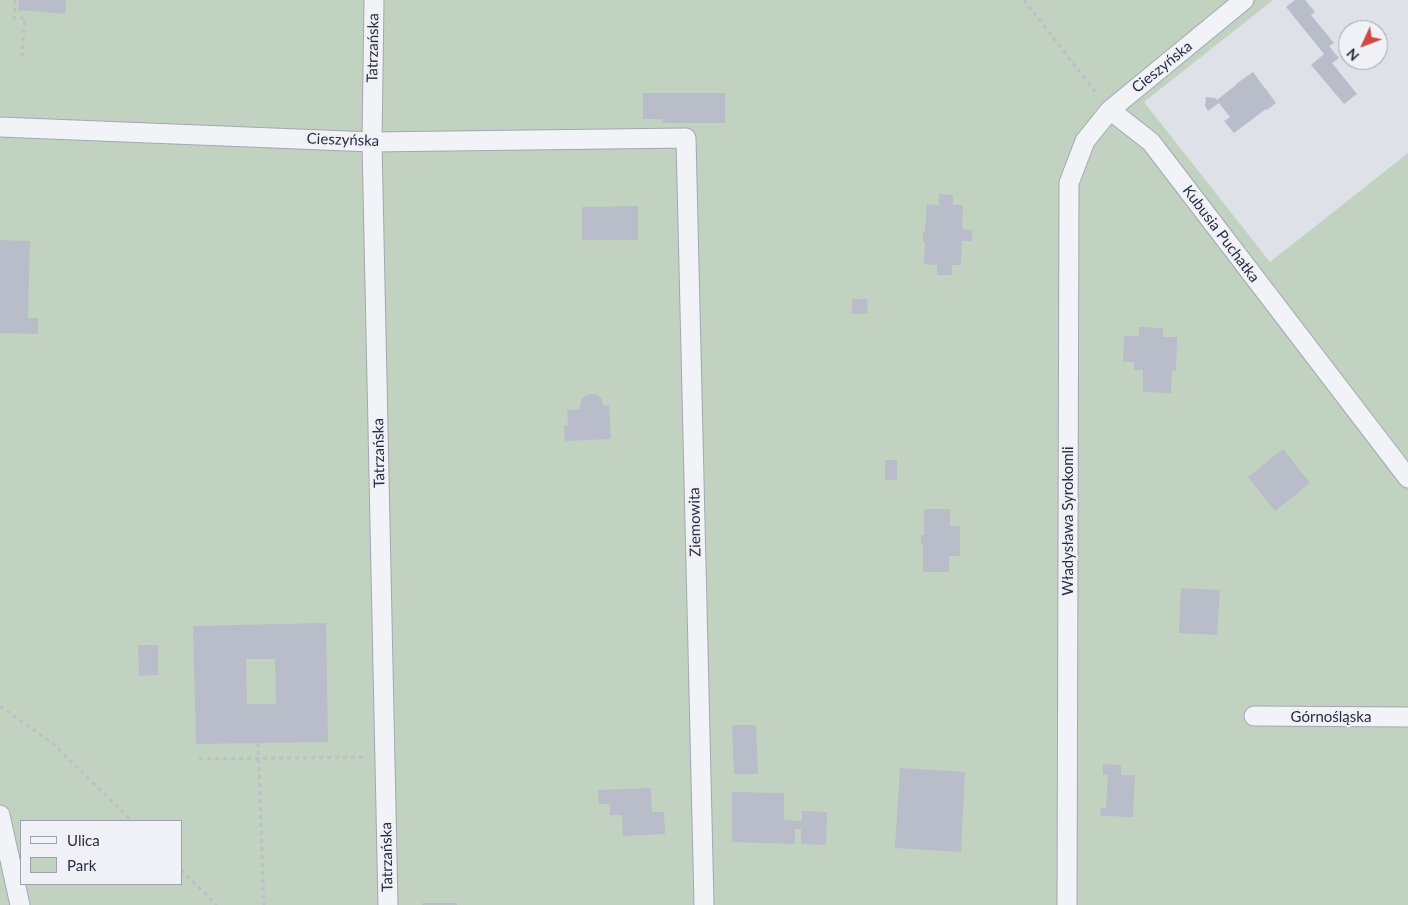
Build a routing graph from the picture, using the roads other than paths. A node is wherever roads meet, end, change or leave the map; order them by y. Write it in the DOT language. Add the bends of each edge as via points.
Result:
graph roads {
  1 [pos="374,0"];
  2 [pos="1244,0"];
  3 [pos="1110,110"];
  4 [pos="0,127"];
  5 [pos="686,138"];
  6 [pos="1085,141"];
  7 [pos="372,142"];
  8 [pos="1408,478"];
  9 [pos="1254,716"];
  10 [pos="1408,717"];
  11 [pos="0,816"];
  12 [pos="20,905"];
  13 [pos="388,905"];
  14 [pos="704,905"];
  15 [pos="1066,905"];
  1 -- 7 [label="street, Tatrzańska"];
  2 -- 3 [label="street, Cieszyńska"];
  3 -- 6 [label="street, Cieszyńska"];
  3 -- 8 [label="street, Kubusia Puchatka" via="1151,142"];
  4 -- 7 [label="street, Cieszyńska"];
  5 -- 7 [label="street, Cieszyńska"];
  5 -- 14 [label="street, Ziemowita"];
  6 -- 15 [label="street, Władysława Syrokomli" via="1069,183"];
  7 -- 13 [label="street, Tatrzańska"];
  9 -- 10 [label="street, Górnośląska"];
  11 -- 12 [label="street"];
}
